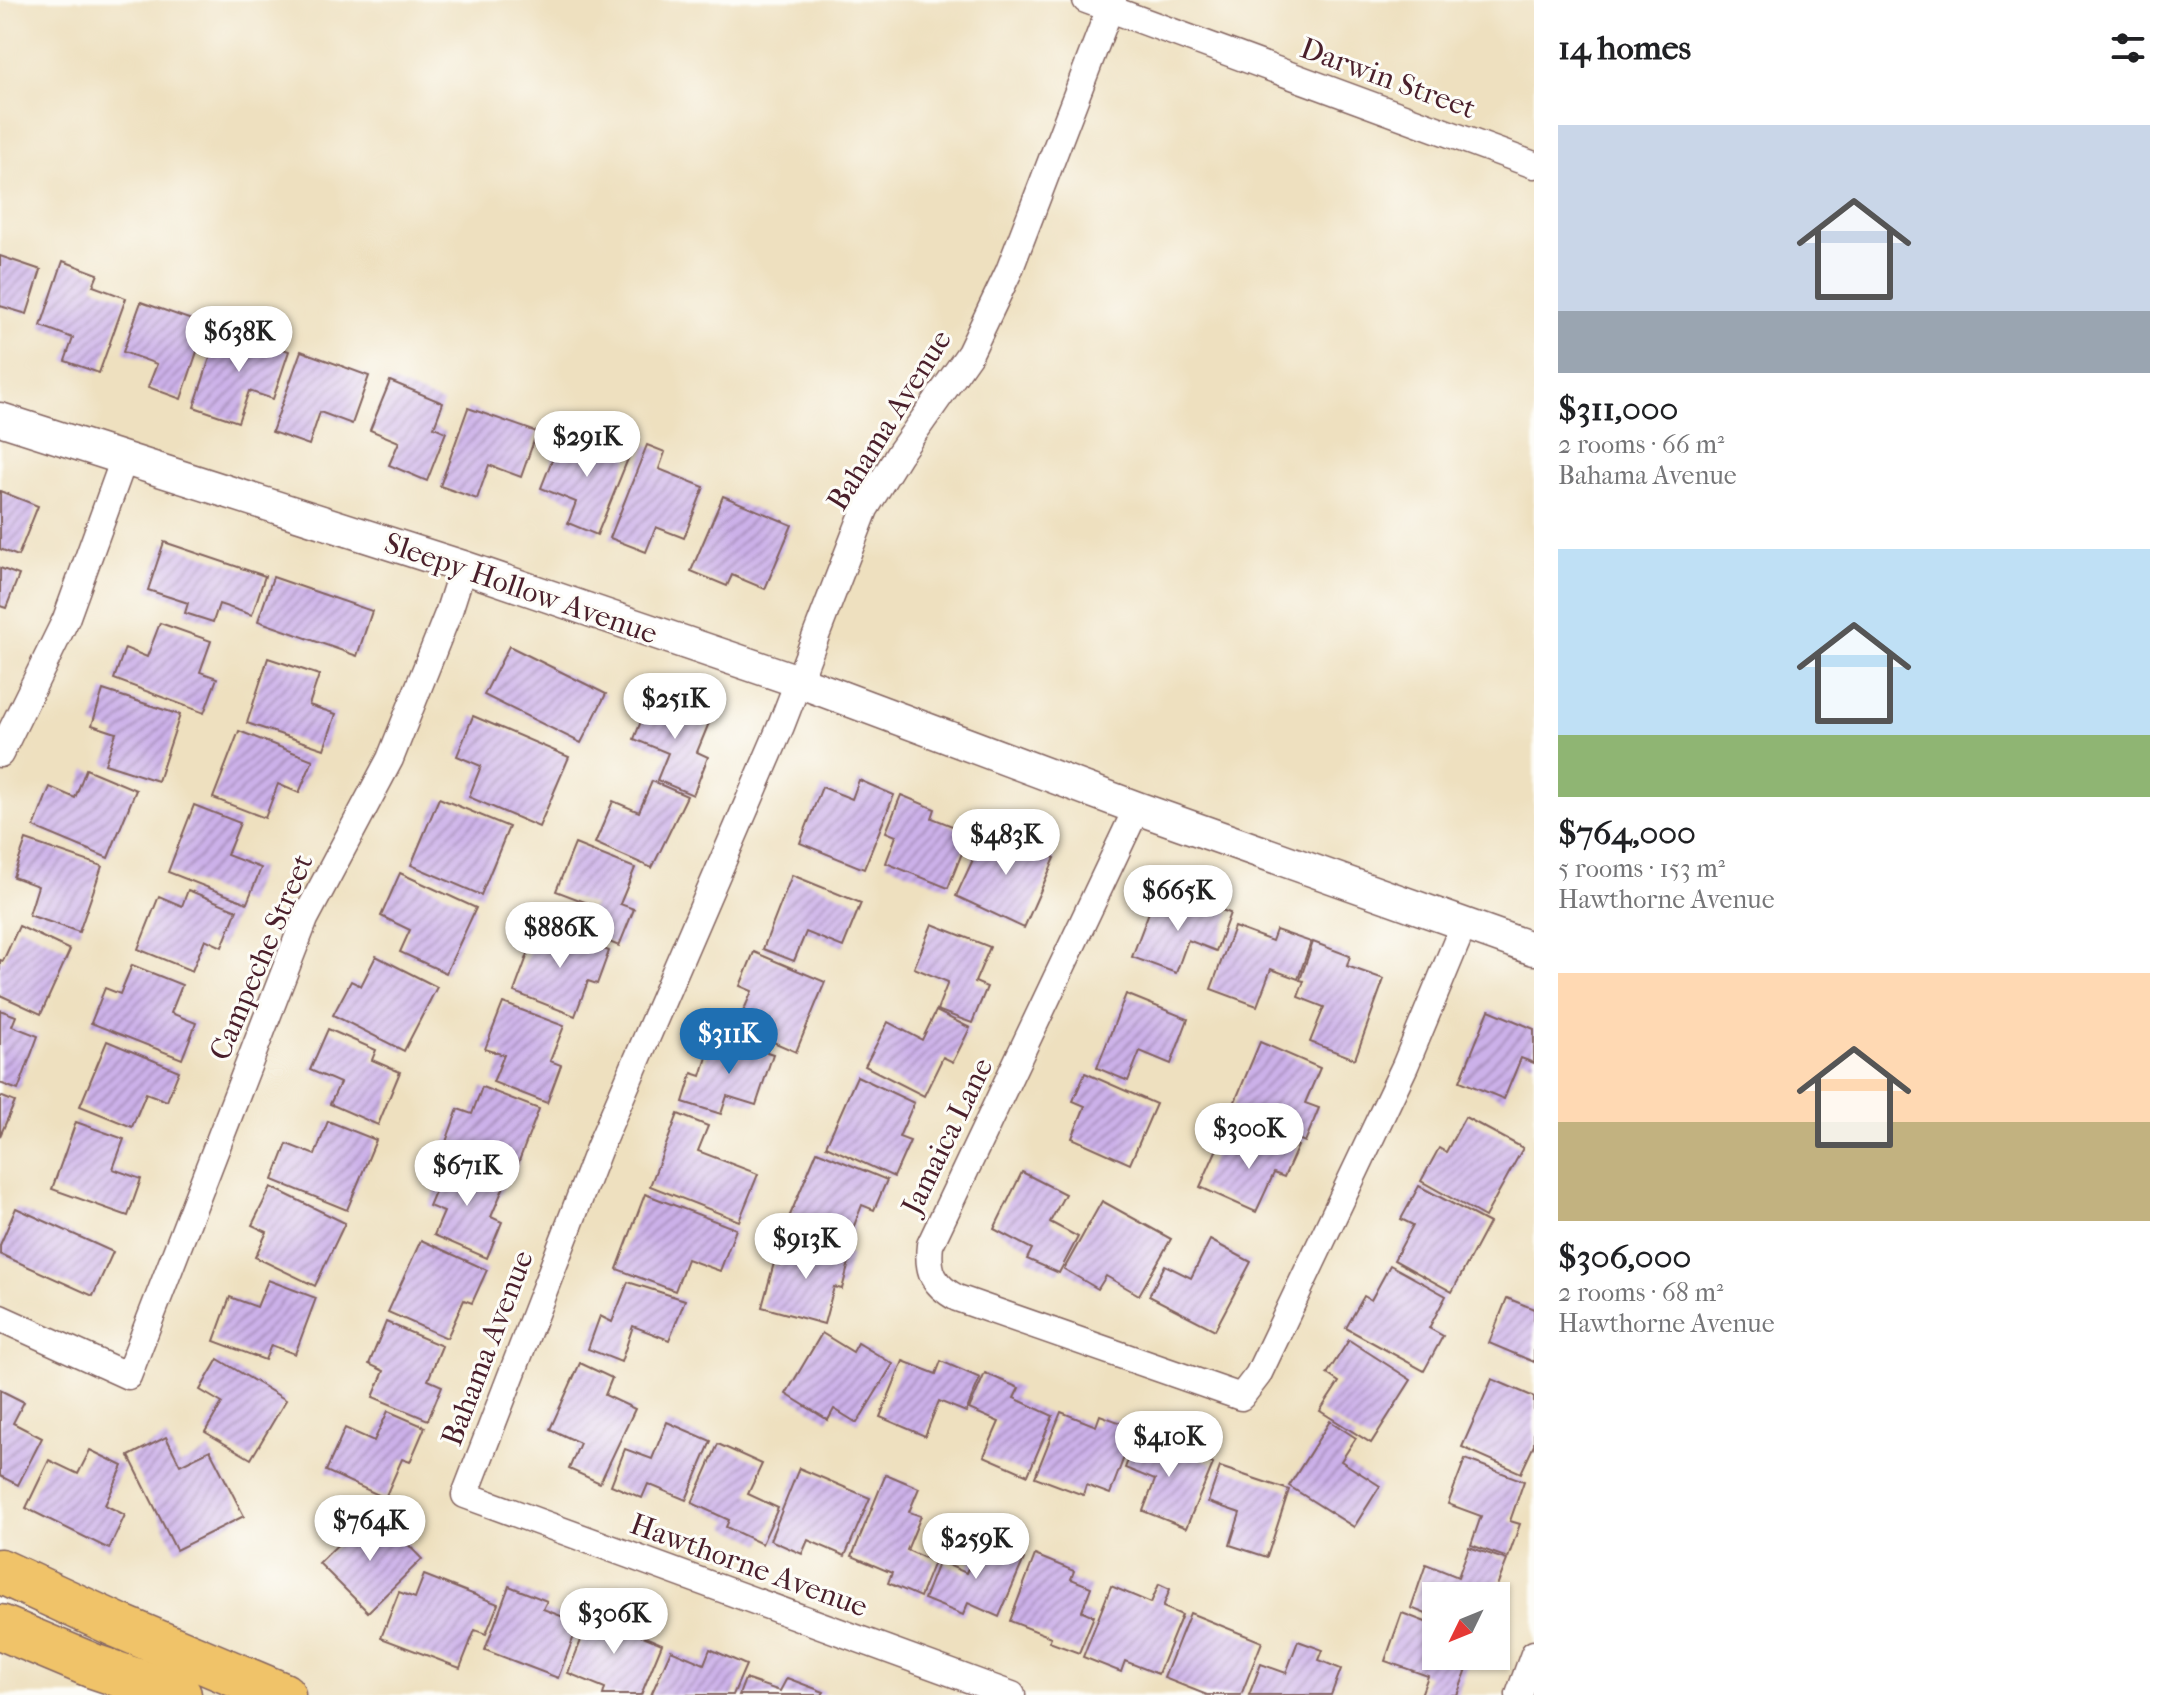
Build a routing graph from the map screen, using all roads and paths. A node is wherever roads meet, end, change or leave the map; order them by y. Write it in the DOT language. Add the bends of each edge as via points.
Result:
graph roads {
  1 [pos="1103,3"];
  2 [pos="1534,165"];
  3 [pos="0,419"];
  4 [pos="124,459"];
  5 [pos="463,567"];
  6 [pos="798,681"];
  7 [pos="0,754"];
  8 [pos="1137,808"];
  9 [pos="1464,924"];
  10 [pos="1534,949"];
  11 [pos="0,1318"];
  12 [pos="465,1495"];
  13 [pos="0,1571"];
  14 [pos="0,1627"];
  15 [pos="1534,1654"];
  16 [pos="179,1695"];
  17 [pos="283,1695"];
  18 [pos="1012,1695"];
  19 [pos="1519,1695"];
  1 -- 2 [label="street, Darwin Street"];
  1 -- 6 [label="street, Bahama Avenue" via="1009,271 970,353 865,509"];
  3 -- 4 [label="street, Sleepy Hollow Avenue"];
  4 -- 5 [label="street, Sleepy Hollow Avenue"];
  4 -- 7 [label="street" via="66,619"];
  5 -- 6 [label="street, Sleepy Hollow Avenue"];
  5 -- 11 [label="street, Campeche Street" via="390,759 305,919 128,1376"];
  6 -- 8 [label="street, Sleepy Hollow Avenue"];
  6 -- 12 [label="street, Bahama Avenue" via="599,1148"];
  8 -- 9 [label="street, Sleepy Hollow Avenue"];
  8 -- 9 [label="street, Jamaica Lane" via="930,1245 931,1277 957,1298 1241,1397 1258,1375 1405,1066"];
  9 -- 10 [label="street, Sleepy Hollow Avenue"];
  12 -- 18 [label="street, Hawthorne Avenue"];
  13 -- 17 [label="highway"];
  14 -- 16 [label="highway"];
  15 -- 19 [label="street"];
}
